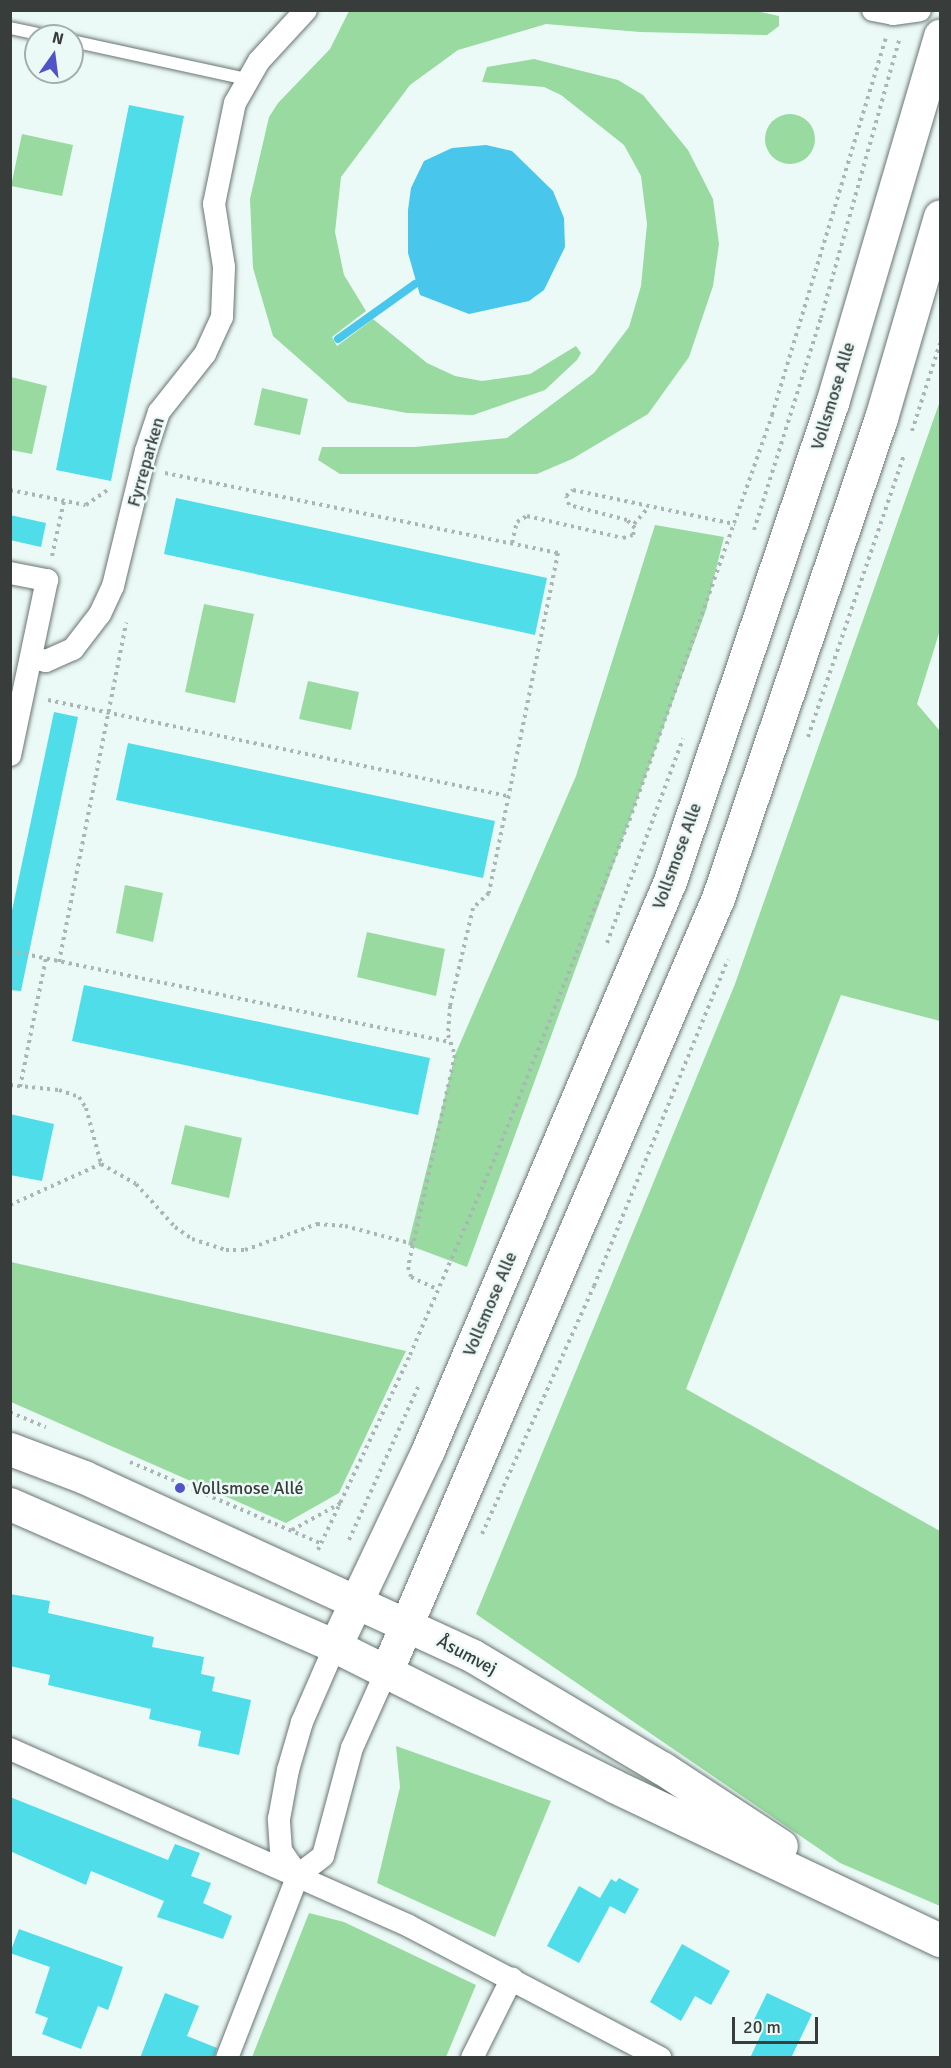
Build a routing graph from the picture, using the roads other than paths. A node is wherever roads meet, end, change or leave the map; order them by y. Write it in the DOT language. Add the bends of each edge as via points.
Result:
graph roads {
  1 [pos="306,10"];
  2 [pos="940,36"];
  3 [pos="84,44"];
  4 [pos="246,79"];
  5 [pos="940,216"];
  6 [pos="10,573"];
  7 [pos="31,658"];
  8 [pos="10,755"];
  9 [pos="10,1449"];
  10 [pos="10,1504"];
  11 [pos="356,1602"];
  12 [pos="406,1624"];
  13 [pos="335,1646"];
  14 [pos="386,1672"];
  15 [pos="10,1749"];
  16 [pos="298,1875"];
  17 [pos="894,1918"];
  18 [pos="940,1940"];
  19 [pos="512,1978"];
  20 [pos="227,2058"];
  21 [pos="472,2058"];
  22 [pos="660,2058"];
  1 -- 4 [label="street, Fyrreparken"];
  2 -- 11 [label="street, Vollsmose Alle" via="832,403 670,880 428,1450"];
  3 -- 4 [label="lane"];
  4 -- 7 [label="street, Fyrreparken" via="235,103 215,186 215,223 224,267 222,317 205,354 159,412 113,586 100,614 73,649 46,661"];
  5 -- 12 [label="street" via="881,418 718,898"];
  6 -- 7 [label="street" via="47,580"];
  7 -- 8 [label="street"];
  9 -- 11 [label="street, Åsumvej" via="84,1477"];
  10 -- 13 [label="street, Åsumvej"];
  11 -- 12 [label="street, Åsumvej"];
  11 -- 13 [label="street, Vollsmose Alle"];
  12 -- 14 [label="street"];
  12 -- 17 [label="street, Åsumvej" via="473,1656 638,1754"];
  13 -- 14 [label="street, Åsumvej"];
  13 -- 16 [label="street" via="302,1722 279,1819 281,1851"];
  14 -- 16 [label="street" via="352,1748 322,1856"];
  14 -- 17 [label="street, Åsumvej"];
  15 -- 16 [label="street"];
  16 -- 19 [label="street"];
  16 -- 20 [label="street"];
  17 -- 18 [label="street, Åsumvej"];
  19 -- 21 [label="street"];
  19 -- 22 [label="street"];
}
